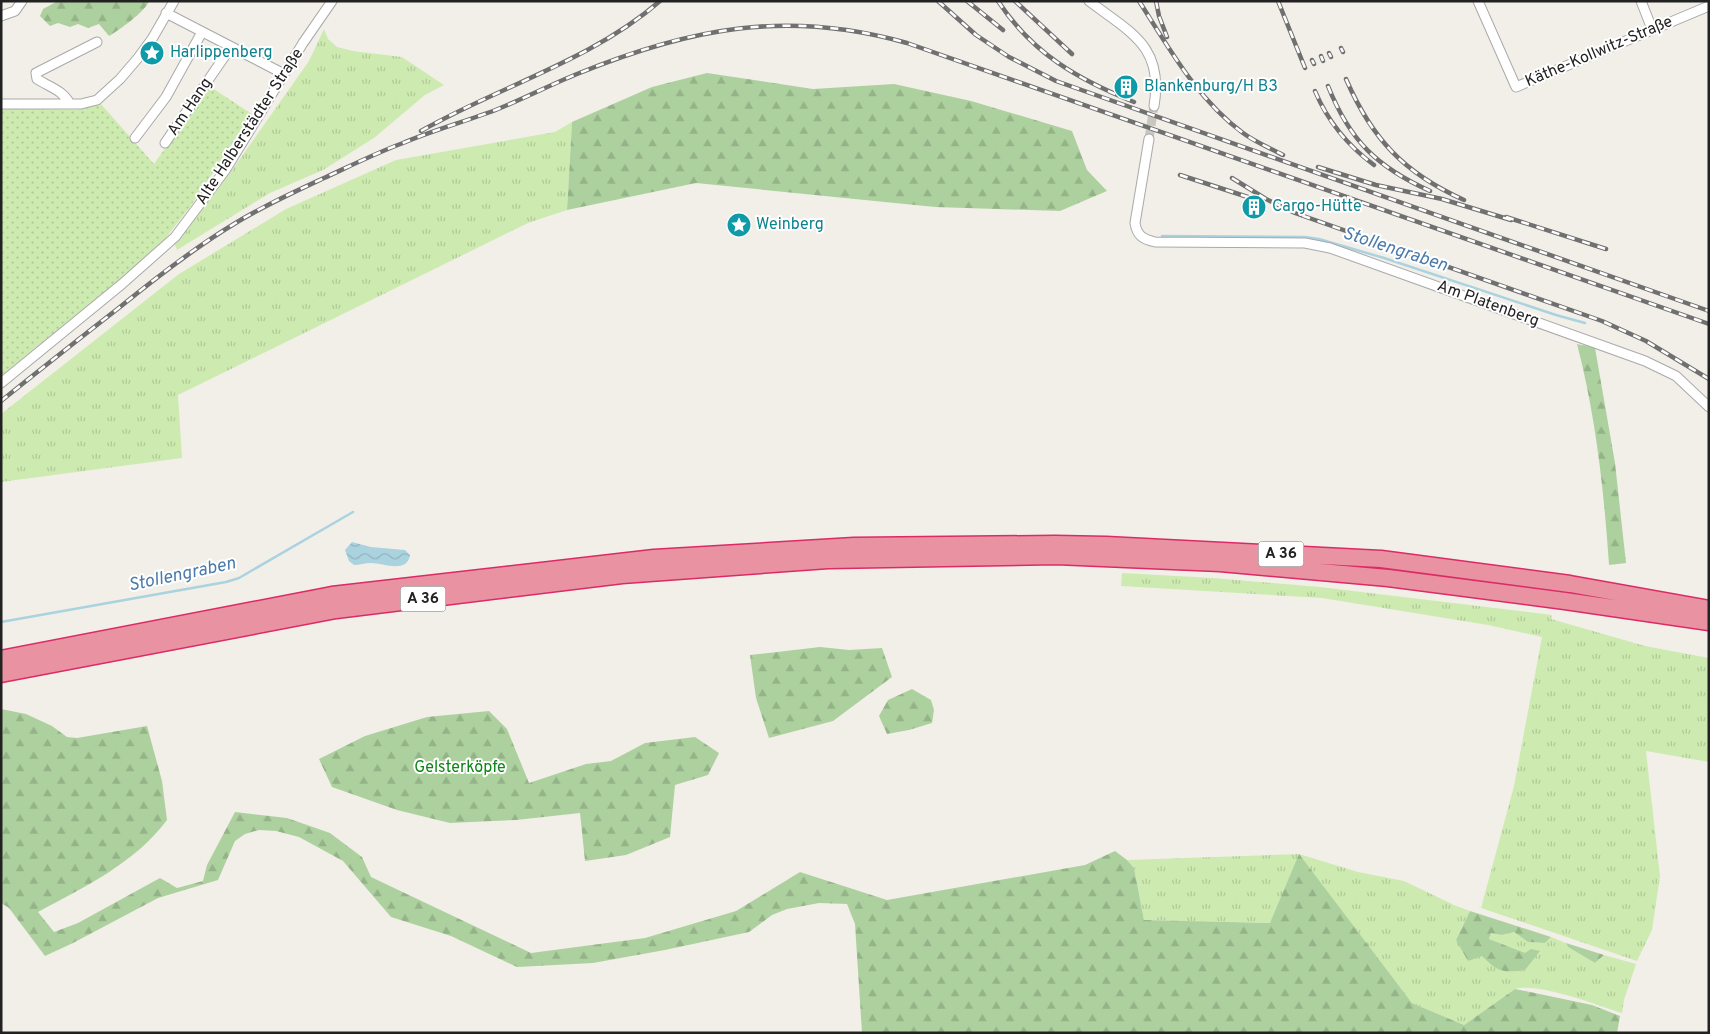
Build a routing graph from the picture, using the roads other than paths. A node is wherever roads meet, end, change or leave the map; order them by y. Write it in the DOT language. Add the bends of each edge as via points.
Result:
graph roads {
  1 [pos="22,1"];
  2 [pos="174,1"];
  3 [pos="332,1"];
  4 [pos="1089,1"];
  5 [pos="1478,1"];
  6 [pos="1641,1"];
  7 [pos="1709,6"];
  8 [pos="166,13"];
  9 [pos="1,16"];
  10 [pos="1652,29"];
  11 [pos="202,32"];
  12 [pos="97,42"];
  13 [pos="231,47"];
  14 [pos="284,74"];
  15 [pos="1,104"];
  16 [pos="70,104"];
  17 [pos="1154,106"];
  18 [pos="135,138"];
  19 [pos="1149,139"];
  20 [pos="165,143"];
  21 [pos="1,383"];
  22 [pos="1709,407"];
  23 [pos="1709,609"];
  24 [pos="1709,622"];
  25 [pos="1,659"];
  26 [pos="1,674"];
  1 -- 9 [label="street" via="15,11"];
  2 -- 8 [label="street"];
  3 -- 14 [label="street, Alte Halberstädter Straße"];
  4 -- 17 [label="street" via="1147,49 1156,75"];
  5 -- 10 [label="street, Käthe-Kollwitz-Straße" via="1516,87"];
  6 -- 10 [label="street"];
  7 -- 10 [label="street, Käthe-Kollwitz-Straße"];
  8 -- 11 [label="street"];
  8 -- 16 [label="street" via="152,39 120,79 97,100"];
  11 -- 13 [label="street"];
  11 -- 18 [label="street, Am Hang" via="166,97"];
  12 -- 16 [label="street" via="36,73 37,79 64,96"];
  13 -- 14 [label="street"];
  13 -- 20 [label="street, Am Hang"];
  14 -- 21 [label="street, Alte Halberstädter Straße" via="226,169 175,237"];
  15 -- 16 [label="street"];
  19 -- 22 [label="street, Am Platenberg" via="1136,211 1136,230 1140,237 1155,242 1304,243 1330,248 1645,360 1676,376"];
  23 -- 25 [label="highway, A 36" via="1570,584 1380,560 1098,545 854,546 654,558 332,595"];
  24 -- 26 [label="highway, A 36" via="1388,578 1220,563 1056,556 828,560 622,575 336,610"];
}
